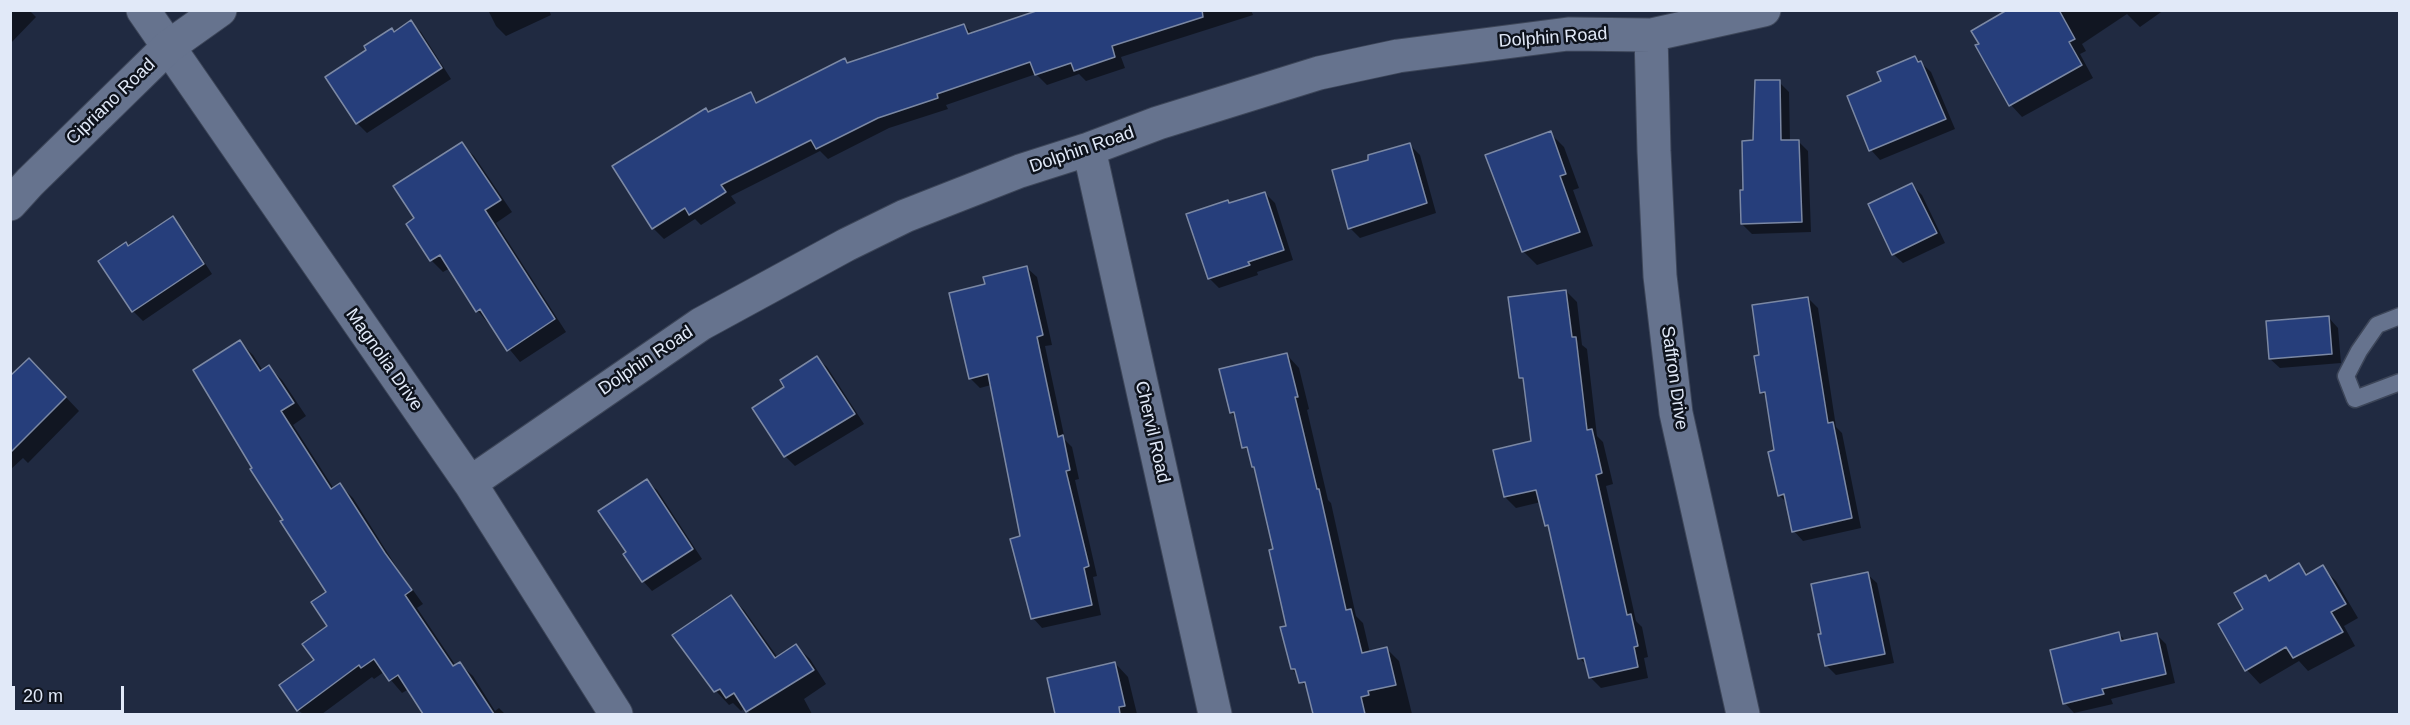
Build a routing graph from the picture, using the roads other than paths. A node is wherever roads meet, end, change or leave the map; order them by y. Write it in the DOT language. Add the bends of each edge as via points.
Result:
graph roads {
  1 [pos="143,10"];
  2 [pos="220,10"];
  3 [pos="1764,10"];
  4 [pos="1651,35"];
  5 [pos="168,47"];
  6 [pos="1089,149"];
  7 [pos="10,204"];
  8 [pos="2400,316"];
  9 [pos="2400,382"];
  10 [pos="470,483"];
  11 [pos="616,714"];
  12 [pos="1215,714"];
  13 [pos="1743,714"];
  1 -- 5 [label="street, Magnolia Drive"];
  2 -- 5 [label="street, Cipriano Road"];
  3 -- 4 [label="street, Dolphin Road"];
  4 -- 6 [label="street, Dolphin Road" via="1568,34 1398,56 1319,73 1158,123"];
  4 -- 13 [label="street, Saffron Drive" via="1660,276 1676,413"];
  5 -- 7 [label="street, Cipriano Road"];
  5 -- 10 [label="street, Magnolia Drive"];
  6 -- 10 [label="street, Dolphin Road" via="954,196 846,244 701,324"];
  6 -- 12 [label="street, Chervil Road"];
  8 -- 9 [label="lane" via="2377,325 2346,376 2355,399"];
  10 -- 11 [label="street, Magnolia Drive"];
}
